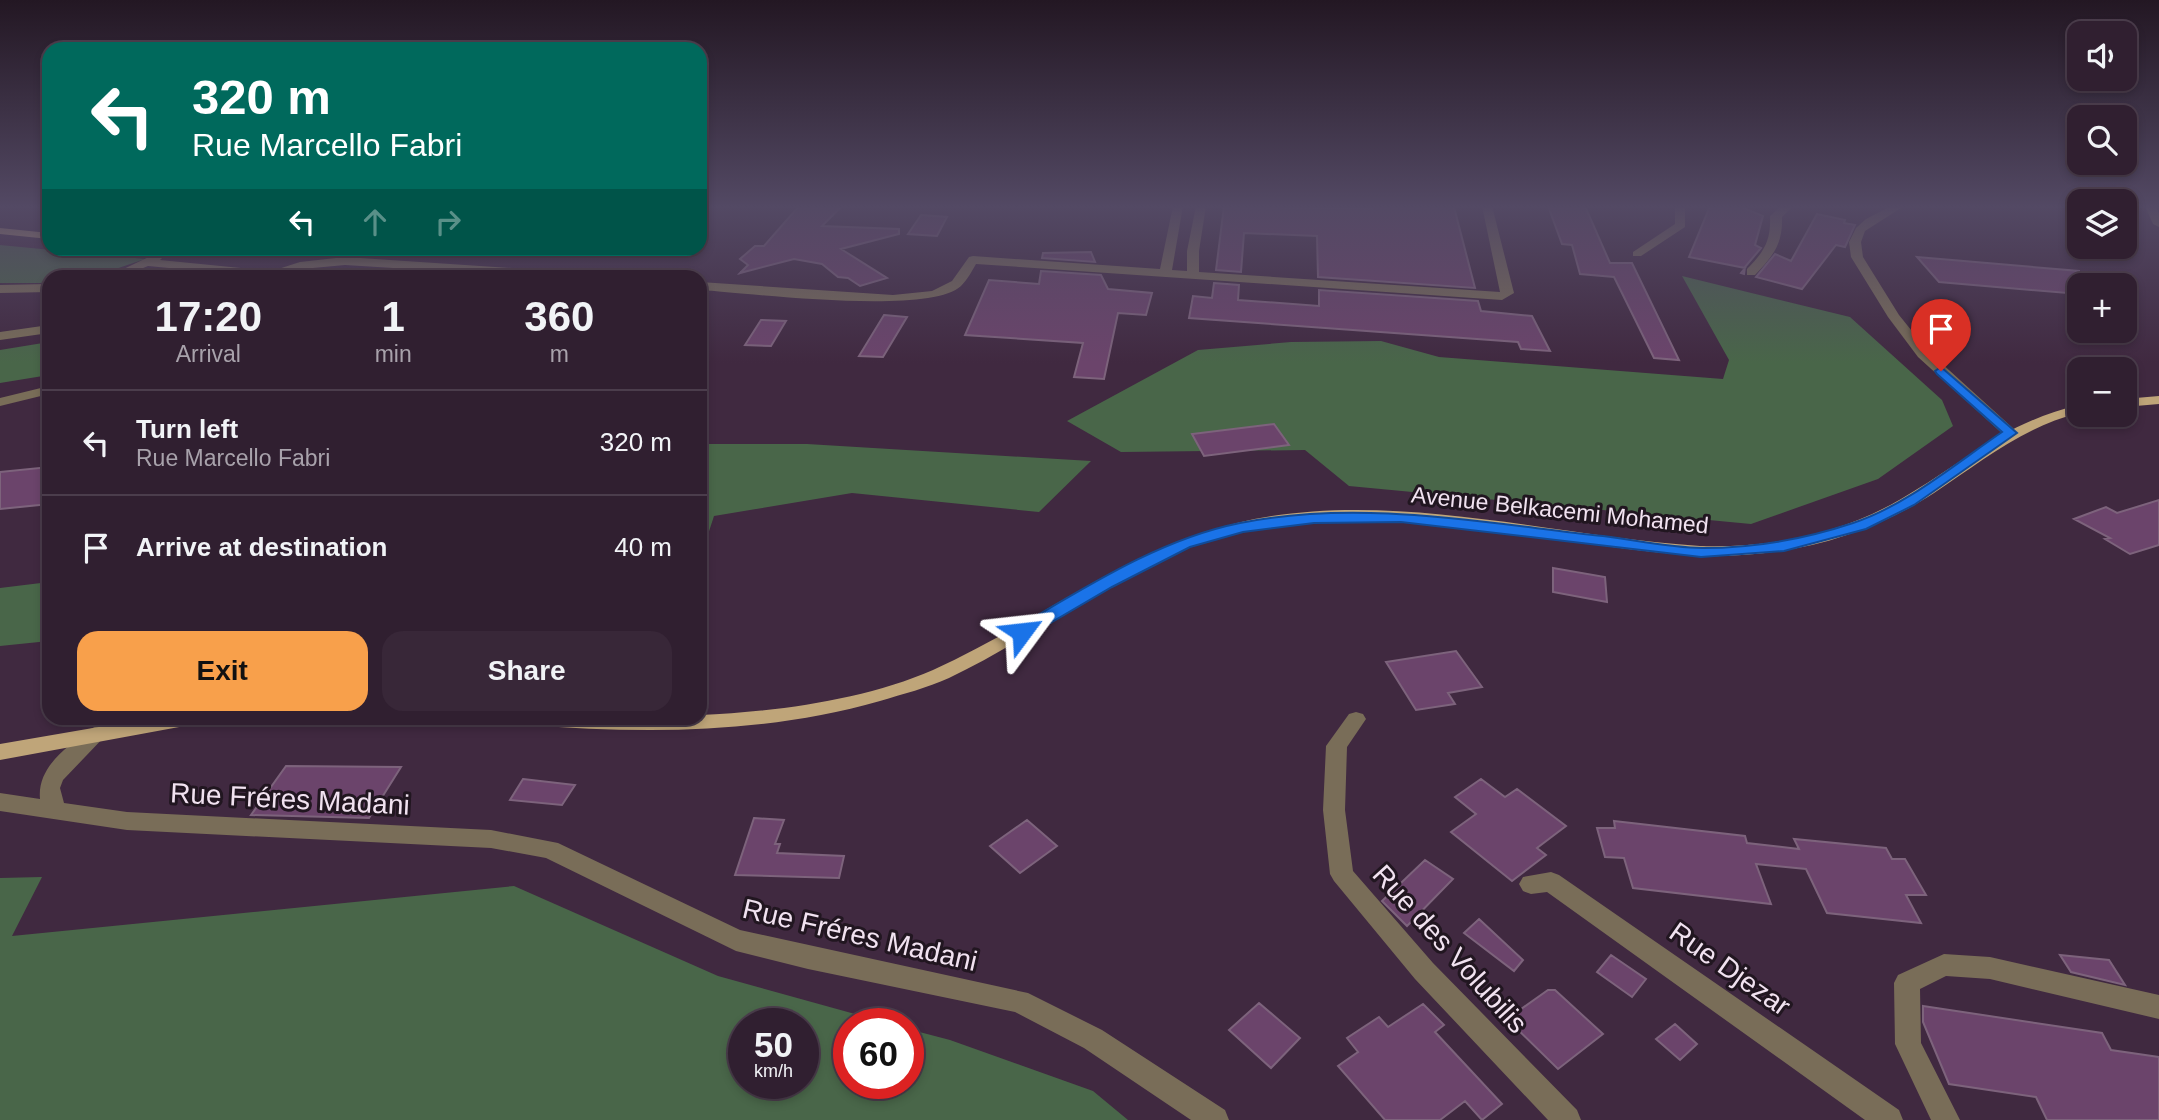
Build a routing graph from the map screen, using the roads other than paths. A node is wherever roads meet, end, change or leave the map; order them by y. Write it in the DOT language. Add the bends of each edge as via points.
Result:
graph roads {
  1 [pos="154,258"];
  2 [pos="1168,258"];
  3 [pos="1193,258"];
  4 [pos="1500,258"];
  5 [pos="1763,258"];
  6 [pos="1858,258"];
  7 [pos="147,262"];
  8 [pos="128,270"];
  9 [pos="218,270"];
  10 [pos="289,270"];
  11 [pos="480,270"];
  12 [pos="1751,272"];
  13 [pos="1165,273"];
  14 [pos="1193,275"];
  15 [pos="707,286"];
  16 [pos="42,288"];
  17 [pos="0,289"];
  18 [pos="42,330"];
  19 [pos="0,336"];
  20 [pos="42,392"];
  21 [pos="2159,401"];
  22 [pos="0,402"];
  23 [pos="2137,402"];
  24 [pos="2067,411"];
  25 [pos="2010,433"];
  26 [pos="1356,719"];
  27 [pos="707,722"];
  28 [pos="149,725"];
  29 [pos="97,734"];
  30 [pos="0,752"];
  31 [pos="0,802"];
  32 [pos="57,810"];
  33 [pos="1531,884"];
  34 [pos="2159,1007"];
  35 [pos="1215,1120"];
  36 [pos="1567,1120"];
  37 [pos="1888,1120"];
  38 [pos="1945,1120"];
  1 -- 7 [label="street"];
  2 -- 13 [label="street"];
  3 -- 14 [label="street"];
  4 -- 14 [label="street" via="1508,293 1502,296"];
  5 -- 12 [label="street"];
  6 -- 25 [label="street" via="1923,354"];
  7 -- 8 [label="street"];
  7 -- 9 [label="street"];
  10 -- 11 [label="street" via="345,261"];
  13 -- 14 [label="street"];
  13 -- 15 [label="street" via="973,260 956,284 935,294 893,299"];
  16 -- 17 [label="street"];
  18 -- 19 [label="street"];
  20 -- 22 [label="street"];
  21 -- 23 [label="main road"];
  24 -- 25 [label="main road, Avenue Belkacemi Mohamed"];
  25 -- 27 [label="main road, Avenue Belkacemi Mohamed" via="1909,502 1860,526 1784,546 1701,553 1401,518 1314,518 1241,527 1185,544 942,674 857,702"];
  26 -- 36 [label="street, Rue des Volubilis" via="1337,746 1334,810 1342,874 1424,971"];
  28 -- 29 [label="main road"];
  29 -- 30 [label="main road"];
  29 -- 32 [label="street" via="66,761 50,783 48,794"];
  31 -- 32 [label="street, Rue Fréres Madani"];
  32 -- 35 [label="street, Rue Fréres Madani" via="127,821 491,839 551,850 736,940 1020,1002 1093,1039"];
  33 -- 37 [label="street, Rue Djezar" via="1551,882"];
  34 -- 38 [label="street" via="1990,968 1944,965 1907,983 1909,1044"];
}
